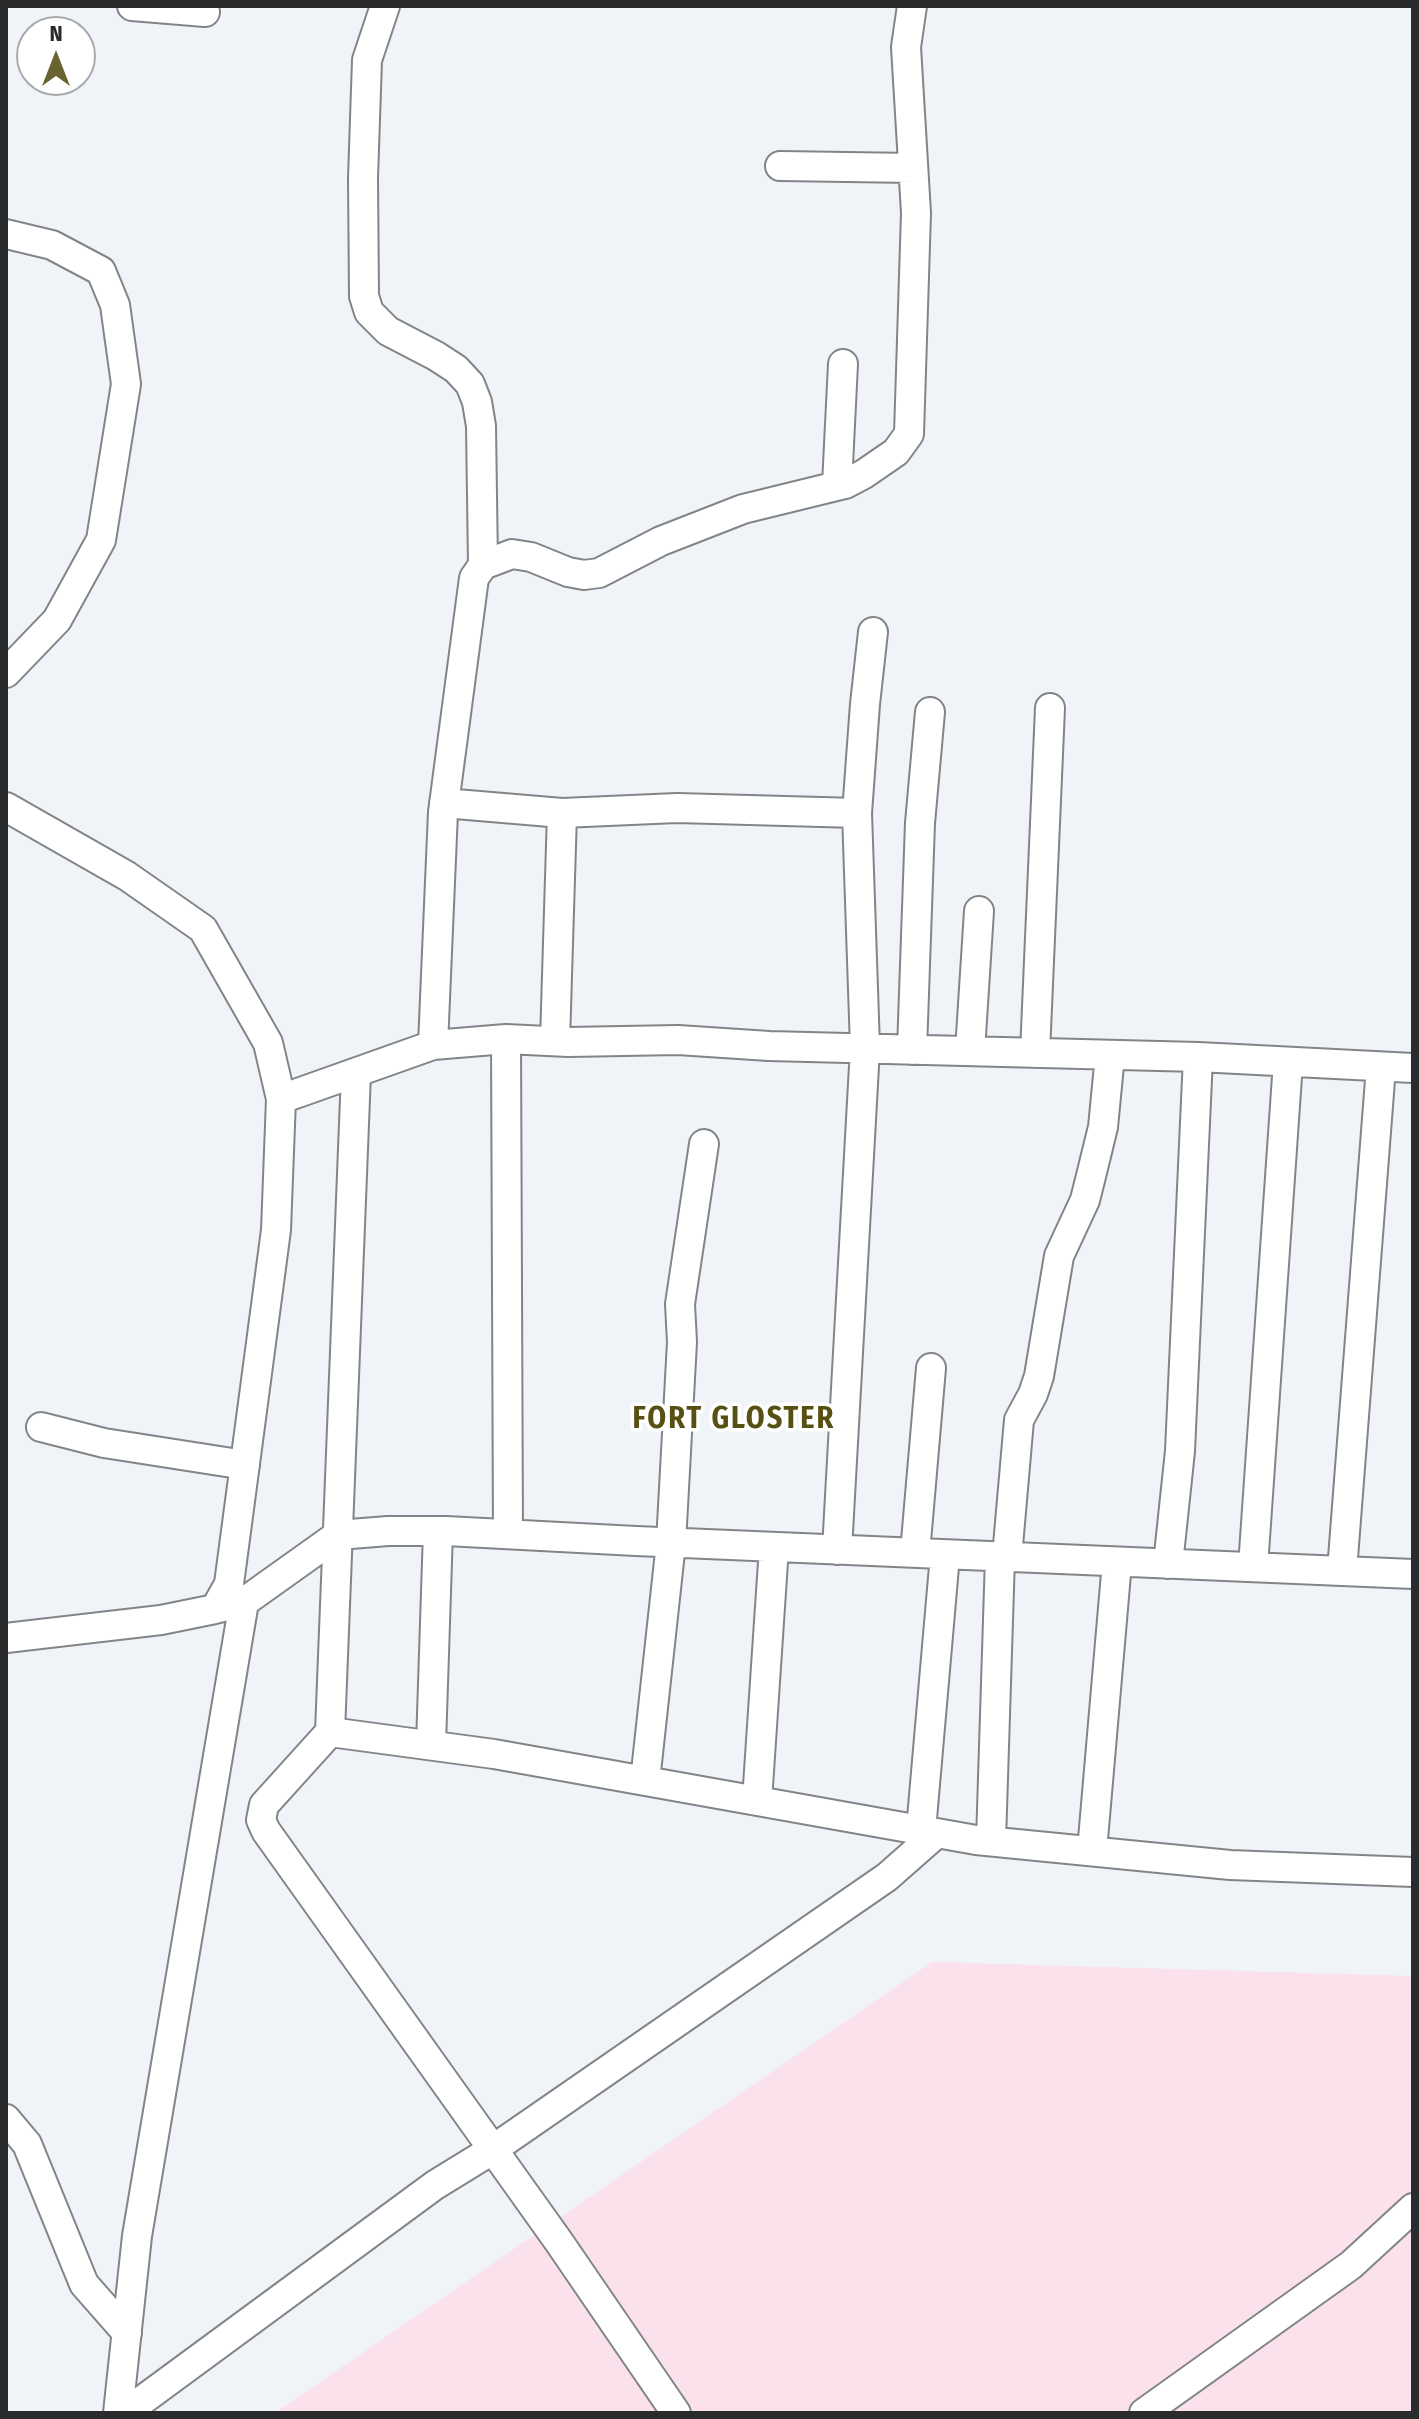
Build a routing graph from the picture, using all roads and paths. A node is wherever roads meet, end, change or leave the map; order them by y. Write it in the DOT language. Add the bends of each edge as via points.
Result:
graph roads {
  1 [pos="132,6"];
  2 [pos="385,6"];
  3 [pos="912,6"];
  4 [pos="205,12"];
  5 [pos="780,166"];
  6 [pos="913,168"];
  7 [pos="6,234"];
  8 [pos="843,364"];
  9 [pos="837,485"];
  10 [pos="483,565"];
  11 [pos="873,632"];
  12 [pos="7,672"];
  13 [pos="1050,708"];
  14 [pos="930,712"];
  15 [pos="444,803"];
  16 [pos="6,807"];
  17 [pos="562,813"];
  18 [pos="857,813"];
  19 [pos="979,911"];
  20 [pos="506,1039"];
  21 [pos="555,1041"];
  22 [pos="433,1045"];
  23 [pos="865,1048"];
  24 [pos="912,1050"];
  25 [pos="970,1051"];
  26 [pos="1035,1053"];
  27 [pos="1110,1055"];
  28 [pos="1198,1057"];
  29 [pos="1288,1062"];
  30 [pos="1381,1067"];
  31 [pos="1413,1068"];
  32 [pos="356,1073"];
  33 [pos="281,1099"];
  34 [pos="704,1144"];
  35 [pos="931,1368"];
  36 [pos="41,1427"];
  37 [pos="245,1465"];
  38 [pos="438,1531"];
  39 [pos="508,1534"];
  40 [pos="338,1535"];
  41 [pos="671,1543"];
  42 [pos="774,1547"];
  43 [pos="837,1550"];
  44 [pos="915,1553"];
  45 [pos="945,1555"];
  46 [pos="1004,1557"];
  47 [pos="1117,1562"];
  48 [pos="1168,1564"];
  49 [pos="1253,1567"];
  50 [pos="1342,1571"];
  51 [pos="1413,1574"];
  52 [pos="244,1602"];
  53 [pos="215,1609"];
  54 [pos="6,1638"];
  55 [pos="330,1732"];
  56 [pos="431,1745"];
  57 [pos="645,1781"];
  58 [pos="757,1801"];
  59 [pos="929,1831"];
  60 [pos="991,1841"];
  61 [pos="1092,1851"];
  62 [pos="1413,1872"];
  63 [pos="6,2119"];
  64 [pos="498,2158"];
  65 [pos="1413,2208"];
  66 [pos="127,2333"];
  67 [pos="118,2413"];
  68 [pos="125,2413"];
  69 [pos="676,2413"];
  70 [pos="1144,2413"];
  1 -- 4 [label="street"];
  2 -- 10 [label="street" via="367,60 364,296 369,312 388,331 436,356 470,384 481,426"];
  3 -- 6 [label="street" via="906,76"];
  5 -- 6 [label="street"];
  6 -- 9 [label="street" via="909,434 896,452"];
  7 -- 12 [label="street" via="52,245 101,271 115,305 126,384 101,540 57,620"];
  8 -- 9 [label="street"];
  9 -- 10 [label="street" via="743,509 661,541 599,573 568,572 512,554"];
  10 -- 15 [label="street" via="474,578"];
  11 -- 18 [label="street"];
  13 -- 26 [label="street"];
  14 -- 24 [label="street" via="920,823"];
  15 -- 17 [label="street"];
  15 -- 22 [label="street"];
  16 -- 33 [label="street" via="127,876 203,929 268,1043"];
  17 -- 18 [label="street" via="677,808"];
  17 -- 21 [label="street"];
  18 -- 23 [label="street"];
  19 -- 25 [label="street"];
  20 -- 21 [label="street"];
  20 -- 22 [label="street"];
  20 -- 39 [label="street"];
  21 -- 23 [label="street"];
  22 -- 32 [label="street"];
  23 -- 24 [label="street"];
  23 -- 43 [label="street"];
  24 -- 25 [label="street"];
  25 -- 26 [label="street"];
  26 -- 27 [label="street"];
  27 -- 28 [label="street"];
  27 -- 46 [label="street" via="1100,1142 1085,1200 1059,1256 1039,1376 1019,1420"];
  28 -- 29 [label="street"];
  28 -- 48 [label="street" via="1180,1451"];
  29 -- 30 [label="street"];
  29 -- 49 [label="street"];
  30 -- 31 [label="street"];
  30 -- 50 [label="street"];
  32 -- 33 [label="street"];
  32 -- 40 [label="street"];
  33 -- 37 [label="street" via="276,1230"];
  34 -- 41 [label="street" via="680,1304"];
  35 -- 44 [label="street"];
  36 -- 37 [label="street" via="104,1443"];
  37 -- 53 [label="street" via="229,1584"];
  38 -- 39 [label="street"];
  38 -- 40 [label="street"];
  38 -- 56 [label="street"];
  39 -- 41 [label="street"];
  40 -- 52 [label="street"];
  40 -- 55 [label="street"];
  41 -- 42 [label="street"];
  41 -- 57 [label="street"];
  42 -- 43 [label="street"];
  42 -- 58 [label="street"];
  43 -- 44 [label="street"];
  44 -- 45 [label="street"];
  45 -- 46 [label="street"];
  45 -- 59 [label="street"];
  46 -- 47 [label="street"];
  46 -- 60 [label="street"];
  47 -- 48 [label="street"];
  47 -- 61 [label="street"];
  48 -- 49 [label="street"];
  49 -- 50 [label="street"];
  50 -- 51 [label="street"];
  52 -- 53 [label="street"];
  52 -- 66 [label="street" via="137,2236"];
  53 -- 54 [label="street"];
  55 -- 56 [label="street"];
  55 -- 64 [label="street" via="264,1805 261,1820"];
  56 -- 57 [label="street"];
  57 -- 58 [label="street"];
  58 -- 59 [label="street"];
  59 -- 60 [label="street"];
  59 -- 64 [label="street" via="887,1877"];
  60 -- 61 [label="street"];
  61 -- 62 [label="street" via="1230,1865"];
  63 -- 66 [label="street" via="27,2144 84,2284"];
  64 -- 68 [label="street" via="435,2185"];
  64 -- 69 [label="street"];
  65 -- 70 [label="street" via="1351,2265"];
  66 -- 67 [label="street"];
}
